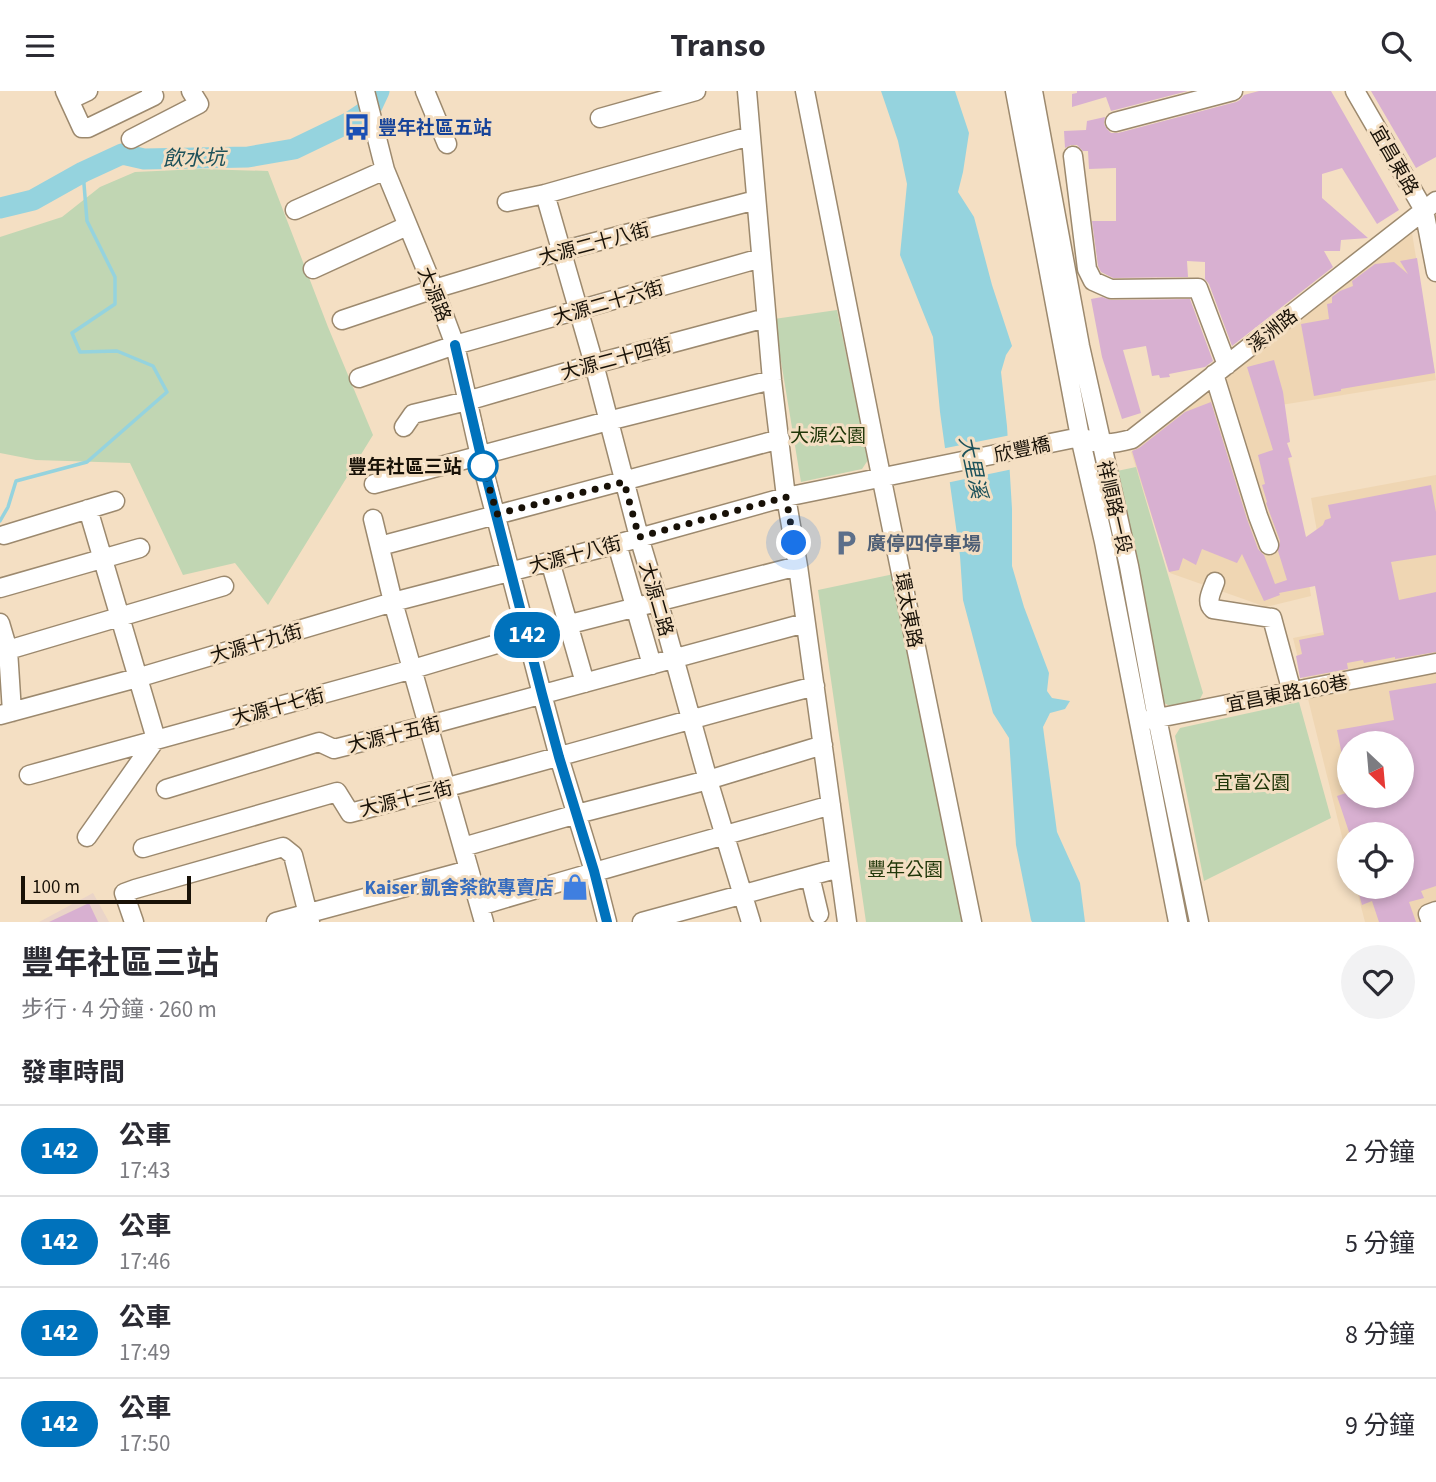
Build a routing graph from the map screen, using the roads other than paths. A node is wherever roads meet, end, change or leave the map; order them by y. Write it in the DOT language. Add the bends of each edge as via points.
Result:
graph roads {
  1 [pos="88,91"];
  2 [pos="151,91"];
  3 [pos="365,91"];
  4 [pos="379,91"];
  5 [pos="425,91"];
  6 [pos="696,91"];
  7 [pos="747,91"];
  8 [pos="805,91"];
  9 [pos="1015,91"];
  10 [pos="1033,91"];
  11 [pos="1233,91"];
  12 [pos="1355,91"];
  13 [pos="67,95"];
  14 [pos="195,97"];
  15 [pos="372,116"];
  16 [pos="600,118"];
  17 [pos="1115,122"];
  18 [pos="750,136"];
  19 [pos="131,139"];
  20 [pos="447,144"];
  21 [pos="1073,156"];
  22 [pos="385,170"];
  23 [pos="545,194"];
  24 [pos="756,200"];
  25 [pos="508,202"];
  26 [pos="1430,206"];
  27 [pos="295,210"];
  28 [pos="407,226"];
  29 [pos="561,251"];
  30 [pos="761,258"];
  31 [pos="313,269"];
  32 [pos="1436,272"];
  33 [pos="434,289"];
  34 [pos="579,311"];
  35 [pos="766,318"];
  36 [pos="342,320"];
  37 [pos="455,345"];
  38 [pos="594,364"];
  39 [pos="1221,370"];
  40 [pos="359,377"];
  41 [pos="772,380"];
  42 [pos="467,401"];
  43 [pos="608,421"];
  44 [pos="404,427"];
  45 [pos="1080,437"];
  46 [pos="780,439"];
  47 [pos="1101,444"];
  48 [pos="481,456"];
  49 [pos="883,478"];
  50 [pos="624,482"];
  51 [pos="373,484"];
  52 [pos="786,497"];
  53 [pos="115,501"];
  54 [pos="88,509"];
  55 [pos="497,514"];
  56 [pos="373,519"];
  57 [pos="4,535"];
  58 [pos="639,537"];
  59 [pos="617,544"];
  60 [pos="1269,545"];
  61 [pos="380,546"];
  62 [pos="140,548"];
  63 [pos="102,559"];
  64 [pos="550,561"];
  65 [pos="798,566"];
  66 [pos="511,571"];
  67 [pos="1215,582"];
  68 [pos="224,586"];
  69 [pos="0,588"];
  70 [pos="659,600"];
  71 [pos="393,602"];
  72 [pos="636,608"];
  73 [pos="119,617"];
  74 [pos="0,623"];
  75 [pos="805,623"];
  76 [pos="568,625"];
  77 [pos="527,635"];
  78 [pos="8,650"];
  79 [pos="674,658"];
  80 [pos="1436,663"];
  81 [pos="652,665"];
  82 [pos="413,669"];
  83 [pos="137,678"];
  84 [pos="585,683"];
  85 [pos="814,686"];
  86 [pos="1292,692"];
  87 [pos="542,694"];
  88 [pos="6,713"];
  89 [pos="691,719"];
  90 [pos="1157,719"];
  91 [pos="1138,722"];
  92 [pos="429,725"];
  93 [pos="156,739"];
  94 [pos="823,745"];
  95 [pos="559,757"];
  96 [pos="29,775"];
  97 [pos="708,780"];
  98 [pos="447,788"];
  99 [pos="166,789"];
  100 [pos="831,805"];
  101 [pos="577,814"];
  102 [pos="725,836"];
  103 [pos="87,837"];
  104 [pos="463,847"];
  105 [pos="143,848"];
  106 [pos="839,868"];
  107 [pos="469,870"];
  108 [pos="594,871"];
  109 [pos="810,876"];
  110 [pos="743,895"];
  111 [pos="1436,911"];
  112 [pos="482,914"];
  113 [pos="819,914"];
  114 [pos="309,918"];
  115 [pos="134,922"];
  116 [pos="276,922"];
  117 [pos="607,922"];
  118 [pos="642,922"];
  119 [pos="751,922"];
  120 [pos="848,922"];
  121 [pos="972,922"];
  122 [pos="1178,922"];
  123 [pos="1199,922"];
  124 [pos="1431,922"];
  1 -- 13 [label="street"];
  2 -- 13 [label="street" via="154,96 88,128 82,128"];
  3 -- 15 [label="street, 大源路"];
  4 -- 15 [label="street"];
  5 -- 20 [label="street"];
  6 -- 16 [label="street"];
  7 -- 18 [label="street"];
  8 -- 49 [label="street, 環太東路"];
  9 -- 45 [label="street, 祥順路一段"];
  10 -- 47 [label="street, 祥順路一段"];
  11 -- 17 [label="street"];
  12 -- 26 [label="street, 宜昌東路"];
  14 -- 19 [label="street"];
  15 -- 22 [label="street, 大源路"];
  18 -- 23 [label="street"];
  18 -- 24 [label="street"];
  21 -- 39 [label="street" via="1087,269 1093,281 1111,289 1198,288"];
  22 -- 27 [label="street"];
  22 -- 28 [label="street, 大源路"];
  23 -- 25 [label="street"];
  23 -- 29 [label="street, 大源二路"];
  24 -- 29 [label="street, 大源二十八街"];
  24 -- 30 [label="street"];
  26 -- 32 [label="street, 宜昌東路"];
  26 -- 39 [label="street, 溪洲路"];
  28 -- 31 [label="street"];
  28 -- 33 [label="street, 大源路"];
  29 -- 33 [label="street, 大源二十八街"];
  29 -- 34 [label="street, 大源二路"];
  30 -- 34 [label="street, 大源二十六街"];
  30 -- 35 [label="street"];
  33 -- 36 [label="street, 大源二十八街"];
  33 -- 37 [label="street, 大源路"];
  34 -- 37 [label="street, 大源二十六街"];
  34 -- 38 [label="street, 大源二路"];
  35 -- 38 [label="street, 大源二十四街"];
  35 -- 41 [label="street"];
  37 -- 40 [label="street, 大源二十六街"];
  37 -- 42 [label="street, 大源路"];
  38 -- 42 [label="street, 大源二十四街"];
  38 -- 43 [label="street, 大源二路"];
  39 -- 47 [label="street, 溪洲路" via="1132,439"];
  39 -- 60 [label="street"];
  41 -- 43 [label="street"];
  41 -- 46 [label="street"];
  42 -- 44 [label="street, 大源二十四街" via="412,414"];
  42 -- 48 [label="street, 大源路"];
  43 -- 48 [label="street"];
  43 -- 50 [label="street, 大源二路"];
  45 -- 47 [label="street"];
  45 -- 49 [label="street, 欣豐橋"];
  45 -- 91 [label="street, 祥順路一段"];
  46 -- 50 [label="street"];
  46 -- 52 [label="street"];
  47 -- 90 [label="street, 祥順路一段"];
  48 -- 51 [label="street"];
  48 -- 55 [label="street, 大源路"];
  49 -- 52 [label="street, 大源十八街"];
  49 -- 121 [label="street, 環太東路"];
  50 -- 55 [label="street"];
  50 -- 58 [label="street, 大源二路"];
  52 -- 58 [label="street, 大源十八街"];
  52 -- 65 [label="street"];
  53 -- 54 [label="street"];
  54 -- 57 [label="street"];
  54 -- 63 [label="street"];
  55 -- 61 [label="street"];
  55 -- 66 [label="street, 大源路"];
  56 -- 61 [label="street"];
  58 -- 59 [label="street, 大源十八街"];
  58 -- 70 [label="street, 大源二路"];
  59 -- 64 [label="street, 大源十八街"];
  59 -- 72 [label="street"];
  61 -- 71 [label="street"];
  62 -- 63 [label="street"];
  63 -- 69 [label="street"];
  63 -- 73 [label="street"];
  64 -- 66 [label="street, 大源十八街"];
  64 -- 76 [label="street"];
  65 -- 70 [label="street, 大源十七街"];
  65 -- 75 [label="street"];
  66 -- 71 [label="street, 大源十九街"];
  66 -- 77 [label="street, 大源路"];
  67 -- 86 [label="street" via="1208,601 1213,609 1272,618"];
  68 -- 73 [label="street"];
  70 -- 72 [label="street, 大源十七街"];
  70 -- 79 [label="street, 大源二路"];
  71 -- 82 [label="street"];
  71 -- 83 [label="street, 大源十九街"];
  72 -- 76 [label="street, 大源十七街"];
  72 -- 81 [label="street"];
  73 -- 78 [label="street"];
  73 -- 83 [label="street"];
  74 -- 78 [label="street"];
  75 -- 79 [label="street, 大源十五街"];
  75 -- 85 [label="street"];
  76 -- 77 [label="street, 大源十七街"];
  76 -- 84 [label="street"];
  77 -- 82 [label="street, 大源十七街"];
  77 -- 87 [label="street, 大源路"];
  78 -- 88 [label="street"];
  79 -- 81 [label="street, 大源十五街"];
  79 -- 89 [label="street, 大源二路"];
  80 -- 86 [label="street, 宜昌東路160巷"];
  81 -- 84 [label="street, 大源十五街"];
  82 -- 92 [label="street"];
  82 -- 93 [label="street, 大源十七街"];
  83 -- 88 [label="street, 大源十九街"];
  83 -- 93 [label="street"];
  84 -- 87 [label="street, 大源十五街"];
  85 -- 89 [label="street, 大源十三街"];
  85 -- 94 [label="street"];
  86 -- 90 [label="street, 宜昌東路160巷"];
  87 -- 92 [label="street, 大源十五街"];
  87 -- 95 [label="street, 大源路"];
  89 -- 95 [label="street, 大源十三街"];
  89 -- 97 [label="street, 大源二路"];
  90 -- 91 [label="street, 宜昌東路160巷"];
  90 -- 123 [label="street, 祥順路一段"];
  91 -- 122 [label="street, 祥順路一段"];
  92 -- 98 [label="street"];
  92 -- 99 [label="street, 大源十五街" via="334,749 319,742"];
  93 -- 96 [label="street, 大源十七街"];
  93 -- 103 [label="street"];
  94 -- 97 [label="street"];
  94 -- 100 [label="street"];
  95 -- 98 [label="street, 大源十三街"];
  95 -- 101 [label="street, 大源路"];
  97 -- 101 [label="street"];
  97 -- 102 [label="street, 大源二路"];
  98 -- 104 [label="street"];
  98 -- 105 [label="street, 大源十三街" via="350,813 337,792"];
  100 -- 102 [label="street"];
  100 -- 106 [label="street"];
  101 -- 104 [label="street"];
  101 -- 108 [label="street, 大源路"];
  102 -- 108 [label="street"];
  102 -- 110 [label="street, 大源二路"];
  104 -- 107 [label="street"];
  106 -- 109 [label="street"];
  106 -- 120 [label="street"];
  107 -- 112 [label="street"];
  107 -- 114 [label="street"];
  108 -- 112 [label="street"];
  108 -- 117 [label="street, 大源路"];
  109 -- 110 [label="street"];
  109 -- 113 [label="street"];
  110 -- 118 [label="street"];
  110 -- 119 [label="street, 大源二路"];
  111 -- 124 [label="street" via="1429,913"];
  114 -- 115 [label="street" via="293,855 283,847 124,894"];
  114 -- 116 [label="street"];
}
